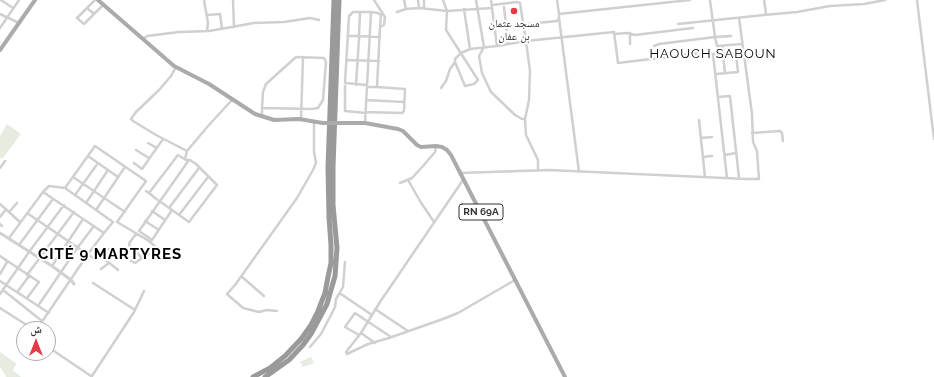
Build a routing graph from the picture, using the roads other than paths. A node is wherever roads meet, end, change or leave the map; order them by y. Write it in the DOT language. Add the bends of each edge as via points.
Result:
graph roads {
  1 [pos="1,0"];
  2 [pos="20,0"];
  3 [pos="35,0"];
  4 [pos="95,0"];
  5 [pos="98,0"];
  6 [pos="204,0"];
  7 [pos="233,0"];
  8 [pos="334,0"];
  9 [pos="339,0"];
  10 [pos="374,0"];
  11 [pos="404,0"];
  12 [pos="418,0"];
  13 [pos="424,0"];
  14 [pos="443,0"];
  15 [pos="476,0"];
  16 [pos="491,0"];
  17 [pos="557,0"];
  18 [pos="690,0"];
  19 [pos="710,0"];
  20 [pos="764,0"];
  21 [pos="885,0"];
  22 [pos="917,0"];
  23 [pos="104,5"];
  24 [pos="492,6"];
  25 [pos="424,7"];
  26 [pos="504,7"];
  27 [pos="13,8"];
  28 [pos="87,8"];
  29 [pos="419,8"];
  30 [pos="478,8"];
  31 [pos="406,9"];
  32 [pos="464,9"];
  33 [pos="447,11"];
  34 [pos="360,12"];
  35 [pos="371,12"];
  36 [pos="397,12"];
  37 [pos="0,14"];
  38 [pos="94,14"];
  39 [pos="559,14"];
  40 [pos="207,15"];
  41 [pos="7,16"];
  42 [pos="764,16"];
  43 [pos="559,18"];
  44 [pos="739,18"];
  45 [pos="319,20"];
  46 [pos="713,20"];
  47 [pos="19,23"];
  48 [pos="527,24"];
  49 [pos="678,24"];
  50 [pos="234,27"];
  51 [pos="380,27"];
  52 [pos="0,28"];
  53 [pos="693,28"];
  54 [pos="222,29"];
  55 [pos="207,31"];
  56 [pos="614,34"];
  57 [pos="630,34"];
  58 [pos="348,36"];
  59 [pos="732,36"];
  60 [pos="359,37"];
  61 [pos="370,37"];
  62 [pos="561,37"];
  63 [pos="715,37"];
  64 [pos="142,38"];
  65 [pos="380,38"];
  66 [pos="526,41"];
  67 [pos="508,44"];
  68 [pos="630,44"];
  69 [pos="742,44"];
  70 [pos="496,46"];
  71 [pos="654,46"];
  72 [pos="722,46"];
  73 [pos="483,48"];
  74 [pos="470,49"];
  75 [pos="0,50"];
  76 [pos="461,53"];
  77 [pos="722,53"];
  78 [pos="736,53"];
  79 [pos="743,53"];
  80 [pos="714,54"];
  81 [pos="304,57"];
  82 [pos="346,60"];
  83 [pos="358,60"];
  84 [pos="368,61"];
  85 [pos="379,61"];
  86 [pos="455,62"];
  87 [pos="176,67"];
  88 [pos="725,73"];
  89 [pos="716,74"];
  90 [pos="356,84"];
  91 [pos="345,86"];
  92 [pos="367,86"];
  93 [pos="377,87"];
  94 [pos="441,88"];
  95 [pos="718,97"];
  96 [pos="233,99"];
  97 [pos="366,100"];
  98 [pos="404,102"];
  99 [pos="262,108"];
  100 [pos="301,109"];
  101 [pos="366,112"];
  102 [pos="262,117"];
  103 [pos="300,119"];
  104 [pos="525,119"];
  105 [pos="699,120"];
  106 [pos="314,121"];
  107 [pos="365,123"];
  108 [pos="752,132"];
  109 [pos="712,137"];
  110 [pos="701,138"];
  111 [pos="163,139"];
  112 [pos="934,139"];
  113 [pos="783,141"];
  114 [pos="148,143"];
  115 [pos="436,146"];
  116 [pos="156,148"];
  117 [pos="136,150"];
  118 [pos="187,151"];
  119 [pos="736,153"];
  120 [pos="725,155"];
  121 [pos="88,156"];
  122 [pos="712,156"];
  123 [pos="703,157"];
  124 [pos="149,158"];
  125 [pos="185,159"];
  126 [pos="190,160"];
  127 [pos="5,161"];
  128 [pos="98,163"];
  129 [pos="134,163"];
  130 [pos="125,167"];
  131 [pos="0,168"];
  132 [pos="199,168"];
  133 [pos="108,170"];
  134 [pos="538,171"];
  135 [pos="579,172"];
  136 [pos="122,173"];
  137 [pos="460,173"];
  138 [pos="73,177"];
  139 [pos="118,177"];
  140 [pos="208,177"];
  141 [pos="705,177"];
  142 [pos="727,178"];
  143 [pos="739,178"];
  144 [pos="464,179"];
  145 [pos="408,180"];
  146 [pos="400,183"];
  147 [pos="83,184"];
  148 [pos="65,188"];
  149 [pos="94,191"];
  150 [pos="43,192"];
  151 [pos="75,195"];
  152 [pos="104,198"];
  153 [pos="54,199"];
  154 [pos="159,201"];
  155 [pos="17,203"];
  156 [pos="86,203"];
  157 [pos="0,204"];
  158 [pos="64,206"];
  159 [pos="6,209"];
  160 [pos="171,209"];
  161 [pos="96,210"];
  162 [pos="152,211"];
  163 [pos="9,212"];
  164 [pos="74,212"];
  165 [pos="125,212"];
  166 [pos="27,213"];
  167 [pos="179,215"];
  168 [pos="0,217"];
  169 [pos="83,219"];
  170 [pos="165,220"];
  171 [pos="38,221"];
  172 [pos="145,221"];
  173 [pos="20,222"];
  174 [pos="113,222"];
  175 [pos="117,222"];
  176 [pos="434,222"];
  177 [pos="47,226"];
  178 [pos="94,226"];
  179 [pos="159,230"];
  180 [pos="0,233"];
  181 [pos="104,233"];
  182 [pos="58,234"];
  183 [pos="136,234"];
  184 [pos="9,238"];
  185 [pos="69,241"];
  186 [pos="19,246"];
  187 [pos="78,247"];
  188 [pos="29,252"];
  189 [pos="88,254"];
  190 [pos="0,256"];
  191 [pos="101,256"];
  192 [pos="142,258"];
  193 [pos="40,259"];
  194 [pos="7,262"];
  195 [pos="345,262"];
  196 [pos="109,263"];
  197 [pos="52,266"];
  198 [pos="17,269"];
  199 [pos="101,269"];
  200 [pos="118,270"];
  201 [pos="60,272"];
  202 [pos="0,274"];
  203 [pos="28,276"];
  204 [pos="241,276"];
  205 [pos="71,280"];
  206 [pos="515,280"];
  207 [pos="0,281"];
  208 [pos="93,283"];
  209 [pos="74,284"];
  210 [pos="6,285"];
  211 [pos="3,290"];
  212 [pos="144,291"];
  213 [pos="18,292"];
  214 [pos="0,294"];
  215 [pos="339,294"];
  216 [pos="264,296"];
  217 [pos="28,298"];
  218 [pos="38,306"];
  219 [pos="0,308"];
  220 [pos="135,310"];
  221 [pos="375,310"];
  222 [pos="277,311"];
  223 [pos="49,313"];
  224 [pos="372,315"];
  225 [pos="20,321"];
  226 [pos="42,321"];
  227 [pos="368,321"];
  228 [pos="408,332"];
  229 [pos="360,334"];
  230 [pos="392,337"];
  231 [pos="375,343"];
  232 [pos="310,347"];
  233 [pos="56,352"];
  234 [pos="91,376"];
  235 [pos="253,377"];
  236 [pos="265,377"];
  237 [pos="566,377"];
  1 -- 27 [label="street"];
  2 -- 27 [label="street"];
  3 -- 47 [label="main road"];
  4 -- 28 [label="street"];
  5 -- 23 [label="main road, RN 69A"];
  6 -- 40 [label="street"];
  7 -- 50 [label="street"];
  8 -- 235 [label="highway" via="328,167 331,263 325,293 306,332 285,356"];
  9 -- 236 [label="highway" via="333,167 337,248 335,276 327,304 311,334 289,360"];
  10 -- 51 [label="street" via="385,17 384,25"];
  11 -- 31 [label="street"];
  12 -- 29 [label="street"];
  13 -- 25 [label="street"];
  14 -- 33 [label="street"];
  15 -- 30 [label="street"];
  16 -- 24 [label="street"];
  17 -- 39 [label="street"];
  18 -- 39 [label="street"];
  19 -- 46 [label="street"];
  20 -- 42 [label="street"];
  21 -- 42 [label="street"];
  22 -- 112 [label="street"];
  23 -- 38 [label="street"];
  23 -- 64 [label="main road, RN 69A"];
  24 -- 30 [label="street"];
  24 -- 66 [label="street" via="520,3"];
  24 -- 70 [label="street"];
  25 -- 29 [label="street"];
  25 -- 33 [label="street"];
  26 -- 67 [label="street"];
  27 -- 41 [label="street"];
  28 -- 38 [label="street"];
  28 -- 38 [label="street" via="78,18 84,24"];
  29 -- 31 [label="street"];
  30 -- 32 [label="street"];
  30 -- 73 [label="street"];
  31 -- 36 [label="street"];
  32 -- 33 [label="street"];
  32 -- 74 [label="street"];
  33 -- 76 [label="street" via="446,30"];
  34 -- 35 [label="street"];
  34 -- 58 [label="street" via="353,12 349,16"];
  34 -- 60 [label="street"];
  35 -- 51 [label="street" via="381,15"];
  35 -- 61 [label="street"];
  37 -- 41 [label="street"];
  39 -- 43 [label="street"];
  40 -- 54 [label="street" via="220,14"];
  40 -- 55 [label="street"];
  41 -- 47 [label="street"];
  41 -- 52 [label="street"];
  42 -- 44 [label="street"];
  43 -- 48 [label="street" via="554,22"];
  43 -- 62 [label="street"];
  44 -- 46 [label="street"];
  44 -- 69 [label="street"];
  45 -- 50 [label="street" via="310,18"];
  46 -- 49 [label="street"];
  46 -- 63 [label="street"];
  47 -- 75 [label="main road"];
  50 -- 54 [label="street"];
  51 -- 65 [label="street"];
  53 -- 57 [label="street"];
  54 -- 55 [label="street"];
  55 -- 64 [label="street"];
  56 -- 57 [label="street"];
  56 -- 62 [label="street"];
  56 -- 80 [label="street" via="618,63 709,52"];
  57 -- 68 [label="street"];
  58 -- 60 [label="street"];
  58 -- 82 [label="street"];
  59 -- 63 [label="street"];
  60 -- 61 [label="street"];
  60 -- 83 [label="street"];
  61 -- 65 [label="street"];
  61 -- 84 [label="street"];
  62 -- 66 [label="street"];
  62 -- 135 [label="street"];
  63 -- 71 [label="street"];
  63 -- 72 [label="street" via="717,46"];
  64 -- 87 [label="main road, RN 69A"];
  65 -- 85 [label="street"];
  66 -- 67 [label="street"];
  66 -- 104 [label="street" via="530,71 529,100"];
  67 -- 70 [label="street"];
  69 -- 72 [label="street"];
  69 -- 79 [label="street"];
  70 -- 73 [label="street"];
  72 -- 77 [label="street"];
  73 -- 74 [label="street"];
  73 -- 104 [label="street" via="479,56 482,72 491,92 515,115"];
  74 -- 76 [label="street"];
  76 -- 86 [label="street"];
  76 -- 86 [label="street" via="478,80 465,86"];
  77 -- 78 [label="street"];
  77 -- 80 [label="street"];
  77 -- 88 [label="street"];
  78 -- 79 [label="street"];
  78 -- 88 [label="street" via="738,72"];
  79 -- 108 [label="street"];
  80 -- 89 [label="street"];
  81 -- 99 [label="street" via="296,57 266,84"];
  81 -- 100 [label="street"];
  81 -- 100 [label="street" via="324,58 326,62 323,100 318,108"];
  82 -- 83 [label="street"];
  82 -- 90 [label="street" via="345,83"];
  83 -- 84 [label="street"];
  83 -- 90 [label="street"];
  84 -- 85 [label="street"];
  84 -- 92 [label="street"];
  85 -- 93 [label="street"];
  86 -- 94 [label="street"];
  87 -- 96 [label="main road, RN 69A"];
  87 -- 111 [label="street" via="168,80 131,119"];
  88 -- 89 [label="street"];
  89 -- 95 [label="street"];
  90 -- 92 [label="street"];
  91 -- 101 [label="street" via="345,111"];
  92 -- 93 [label="street"];
  92 -- 97 [label="street"];
  93 -- 98 [label="street" via="405,89"];
  95 -- 119 [label="street" via="730,96"];
  95 -- 120 [label="street"];
  96 -- 102 [label="main road, RN 69A"];
  96 -- 118 [label="street"];
  97 -- 98 [label="street"];
  97 -- 101 [label="street"];
  98 -- 101 [label="street" via="402,113"];
  99 -- 100 [label="street"];
  99 -- 102 [label="street"];
  100 -- 103 [label="street"];
  101 -- 107 [label="street"];
  102 -- 103 [label="main road, RN 69A" via="274,120"];
  103 -- 106 [label="main road, RN 69A"];
  104 -- 134 [label="street" via="526,135 538,160"];
  105 -- 110 [label="street"];
  106 -- 107 [label="main road, RN 69A, bridge"];
  106 -- 204 [label="street" via="316,163 313,170 297,198"];
  107 -- 115 [label="main road, RN 69A" via="403,131 421,147"];
  108 -- 113 [label="street" via="780,131"];
  108 -- 143 [label="street" via="757,151 759,179"];
  109 -- 110 [label="street"];
  110 -- 123 [label="street"];
  111 -- 116 [label="street"];
  111 -- 118 [label="street"];
  114 -- 116 [label="street"];
  115 -- 137 [label="main road, RN 69A" via="448,150"];
  115 -- 145 [label="street" via="435,152"];
  116 -- 124 [label="street"];
  117 -- 124 [label="street"];
  118 -- 125 [label="street"];
  119 -- 120 [label="street"];
  119 -- 143 [label="street"];
  120 -- 142 [label="street"];
  121 -- 128 [label="street"];
  121 -- 130 [label="street" via="95,146"];
  121 -- 138 [label="street"];
  122 -- 123 [label="street"];
  123 -- 141 [label="street"];
  124 -- 129 [label="street" via="142,169"];
  125 -- 126 [label="street"];
  125 -- 154 [label="street" via="178,155 148,192"];
  126 -- 132 [label="street"];
  126 -- 154 [label="street"];
  127 -- 131 [label="street"];
  128 -- 133 [label="street"];
  128 -- 147 [label="street"];
  130 -- 139 [label="street"];
  130 -- 165 [label="street" via="146,181"];
  132 -- 140 [label="street"];
  132 -- 160 [label="street"];
  133 -- 139 [label="street"];
  133 -- 149 [label="street"];
  134 -- 135 [label="street"];
  134 -- 137 [label="street"];
  135 -- 141 [label="street"];
  136 -- 139 [label="street"];
  137 -- 144 [label="main road, RN 69A"];
  138 -- 147 [label="street"];
  138 -- 148 [label="street"];
  139 -- 152 [label="street"];
  140 -- 167 [label="street"];
  140 -- 167 [label="street" via="217,185 189,222"];
  141 -- 142 [label="street"];
  142 -- 143 [label="street"];
  144 -- 176 [label="street"];
  144 -- 206 [label="main road, RN 69A"];
  145 -- 146 [label="street"];
  145 -- 176 [label="street"];
  147 -- 149 [label="street"];
  147 -- 151 [label="street"];
  148 -- 150 [label="street" via="49,186"];
  148 -- 151 [label="street"];
  149 -- 152 [label="street"];
  149 -- 156 [label="street"];
  150 -- 153 [label="street"];
  150 -- 166 [label="street"];
  151 -- 156 [label="street"];
  152 -- 161 [label="street"];
  152 -- 165 [label="street"];
  153 -- 158 [label="street"];
  153 -- 171 [label="street"];
  154 -- 160 [label="street"];
  154 -- 162 [label="street"];
  155 -- 163 [label="street"];
  156 -- 161 [label="street"];
  157 -- 159 [label="street"];
  158 -- 164 [label="street"];
  158 -- 177 [label="street"];
  159 -- 163 [label="street"];
  159 -- 168 [label="street"];
  160 -- 167 [label="street"];
  160 -- 170 [label="street"];
  161 -- 174 [label="street"];
  162 -- 170 [label="street"];
  162 -- 172 [label="street"];
  163 -- 173 [label="street"];
  164 -- 169 [label="street"];
  164 -- 182 [label="street"];
  165 -- 175 [label="street"];
  166 -- 171 [label="street"];
  166 -- 173 [label="street"];
  169 -- 178 [label="street"];
  169 -- 185 [label="street"];
  170 -- 179 [label="street"];
  171 -- 177 [label="street"];
  171 -- 186 [label="street"];
  172 -- 179 [label="street"];
  172 -- 179 [label="street" via="139,231 152,240"];
  173 -- 184 [label="street"];
  174 -- 175 [label="street"];
  174 -- 181 [label="street"];
  175 -- 183 [label="street"];
  176 -- 221 [label="street"];
  177 -- 182 [label="street"];
  177 -- 188 [label="street"];
  178 -- 181 [label="street"];
  178 -- 187 [label="street"];
  180 -- 184 [label="street"];
  181 -- 189 [label="street"];
  182 -- 185 [label="street"];
  182 -- 193 [label="street"];
  183 -- 192 [label="street" via="129,245"];
  183 -- 192 [label="street" via="158,250"];
  184 -- 186 [label="street"];
  185 -- 187 [label="street"];
  185 -- 197 [label="street"];
  186 -- 188 [label="street"];
  187 -- 189 [label="street"];
  187 -- 201 [label="street"];
  188 -- 193 [label="street"];
  188 -- 198 [label="street"];
  189 -- 191 [label="street" via="96,260"];
  189 -- 205 [label="street"];
  190 -- 194 [label="street"];
  191 -- 192 [label="street" via="109,249 133,263"];
  191 -- 196 [label="street"];
  193 -- 197 [label="street"];
  193 -- 203 [label="street"];
  194 -- 198 [label="street"];
  194 -- 202 [label="street"];
  195 -- 215 [label="street" via="343,287"];
  196 -- 199 [label="street"];
  196 -- 200 [label="street"];
  197 -- 201 [label="street"];
  198 -- 203 [label="street"];
  198 -- 210 [label="street"];
  201 -- 205 [label="street"];
  201 -- 218 [label="street"];
  203 -- 213 [label="street"];
  203 -- 217 [label="street" via="39,282"];
  204 -- 216 [label="street"];
  204 -- 222 [label="street" via="227,294 239,306 257,312"];
  205 -- 209 [label="street"];
  205 -- 223 [label="street"];
  206 -- 228 [label="street" via="458,313"];
  206 -- 237 [label="main road, RN 69A"];
  207 -- 210 [label="street"];
  208 -- 220 [label="street"];
  210 -- 211 [label="street"];
  210 -- 213 [label="street"];
  211 -- 214 [label="street"];
  211 -- 226 [label="street"];
  212 -- 220 [label="street"];
  213 -- 217 [label="street"];
  215 -- 224 [label="street"];
  215 -- 232 [label="street" via="332,315"];
  217 -- 218 [label="street"];
  218 -- 223 [label="street"];
  219 -- 225 [label="street"];
  220 -- 234 [label="street"];
  221 -- 224 [label="street"];
  221 -- 228 [label="street"];
  223 -- 226 [label="street"];
  224 -- 227 [label="street"];
  227 -- 229 [label="street"];
  227 -- 229 [label="street" via="355,313 345,327"];
  227 -- 230 [label="street"];
  228 -- 230 [label="street"];
  229 -- 231 [label="street"];
  229 -- 231 [label="street" via="347,354"];
  230 -- 231 [label="street"];
  233 -- 234 [label="street"];
}
